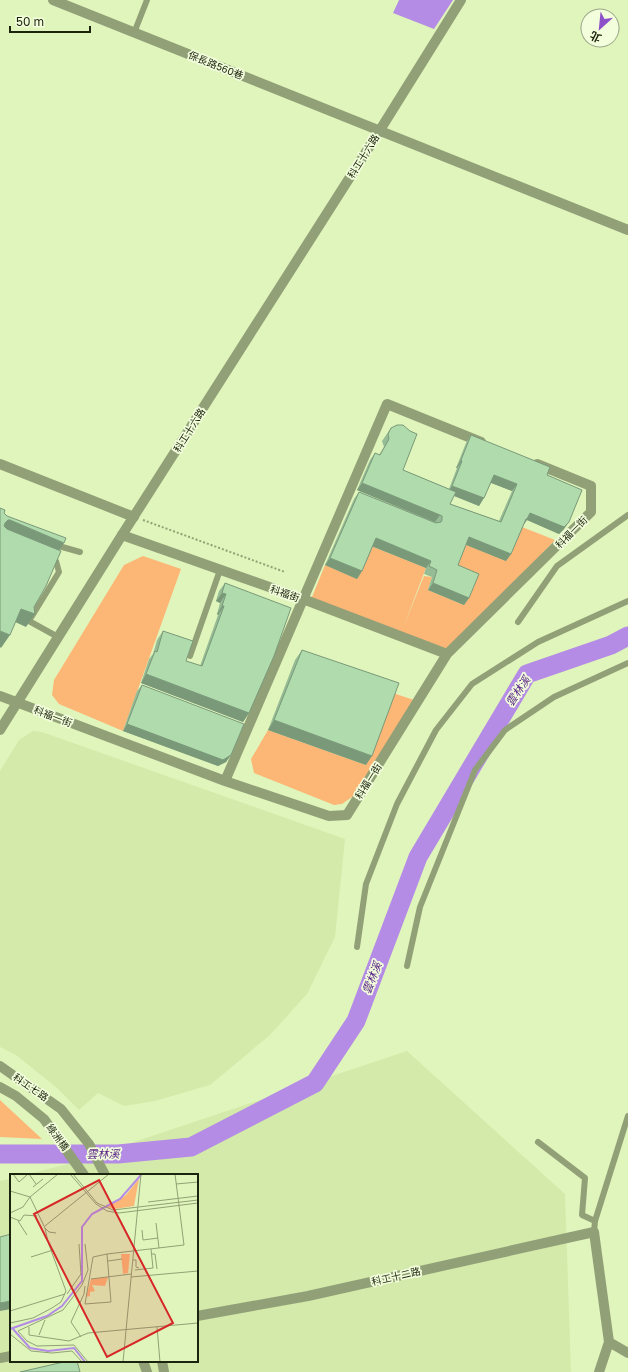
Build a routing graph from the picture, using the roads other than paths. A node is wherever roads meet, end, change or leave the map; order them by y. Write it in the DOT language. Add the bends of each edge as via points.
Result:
graph roads {
  1 [pos="53,0"];
  2 [pos="147,0"];
  3 [pos="461,0"];
  4 [pos="134,32"];
  5 [pos="380,130"];
  6 [pos="628,230"];
  7 [pos="489,445"];
  8 [pos="526,460"];
  9 [pos="0,464"];
  10 [pos="628,515"];
  11 [pos="134,517"];
  12 [pos="122,535"];
  13 [pos="50,544"];
  14 [pos="80,552"];
  15 [pos="46,555"];
  16 [pos="220,570"];
  17 [pos="303,599"];
  18 [pos="628,602"];
  19 [pos="518,622"];
  20 [pos="58,637"];
  21 [pos="447,654"];
  22 [pos="190,656"];
  23 [pos="628,663"];
  24 [pos="0,696"];
  25 [pos="17,702"];
  26 [pos="0,730"];
  27 [pos="225,781"];
  28 [pos="357,947"];
  29 [pos="408,966"];
  30 [pos="0,1066"];
  31 [pos="0,1086"];
  32 [pos="61,1109"];
  33 [pos="628,1116"];
  34 [pos="44,1119"];
  35 [pos="538,1142"];
  36 [pos="83,1174"];
  37 [pos="104,1174"];
  38 [pos="595,1226"];
  39 [pos="198,1316"];
  40 [pos="609,1342"];
  41 [pos="628,1353"];
  42 [pos="10,1356"];
  43 [pos="0,1358"];
  44 [pos="144,1362"];
  45 [pos="162,1362"];
  46 [pos="147,1372"];
  47 [pos="164,1372"];
  48 [pos="599,1372"];
  1 -- 4 [label="street, 保長路560巷"];
  2 -- 4 [label="lane"];
  3 -- 5 [label="street, 科工十六路"];
  4 -- 5 [label="street, 保長路560巷"];
  5 -- 6 [label="street, 科工十六路"];
  5 -- 11 [label="street, 科工十六路"];
  7 -- 17 [label="street" via="387,404 353,494"];
  8 -- 21 [label="street, 科福一街" via="591,486 591,512"];
  9 -- 11 [label="street"];
  10 -- 19 [label="lane" via="557,566"];
  11 -- 12 [label="street, 科工十六路"];
  12 -- 16 [label="street, 科福街"];
  12 -- 20 [label="street, 科工十六路"];
  13 -- 14 [label="lane"];
  15 -- 20 [label="lane" via="56,561 59,572 29,621"];
  16 -- 17 [label="street, 科福街"];
  16 -- 22 [label="lane"];
  17 -- 21 [label="street, 科福街"];
  17 -- 27 [label="street"];
  18 -- 28 [label="lane" via="538,642 472,684 436,730 397,804 366,884"];
  20 -- 25 [label="street, 科工十六路"];
  21 -- 27 [label="street, 科福一街" via="347,815 329,816"];
  23 -- 29 [label="lane" via="554,698 505,730 475,770 420,907"];
  24 -- 25 [label="street, 科福一街"];
  25 -- 26 [label="street, 科工十六路"];
  25 -- 27 [label="street, 科福一街"];
  30 -- 32 [label="street, 科工七路"];
  31 -- 34 [label="street, 科工七路"];
  32 -- 37 [label="street, 綠洲橋" via="88,1144"];
  33 -- 38 [label="lane"];
  34 -- 36 [label="street, 綠洲橋"];
  35 -- 38 [label="lane" via="585,1178 582,1215"];
  38 -- 39 [label="street, 科工十二路" via="308,1296"];
  38 -- 40 [label="street"];
  40 -- 41 [label="street"];
  40 -- 48 [label="street"];
  42 -- 43 [label="street"];
  44 -- 46 [label="street"];
  45 -- 47 [label="street"];
}
